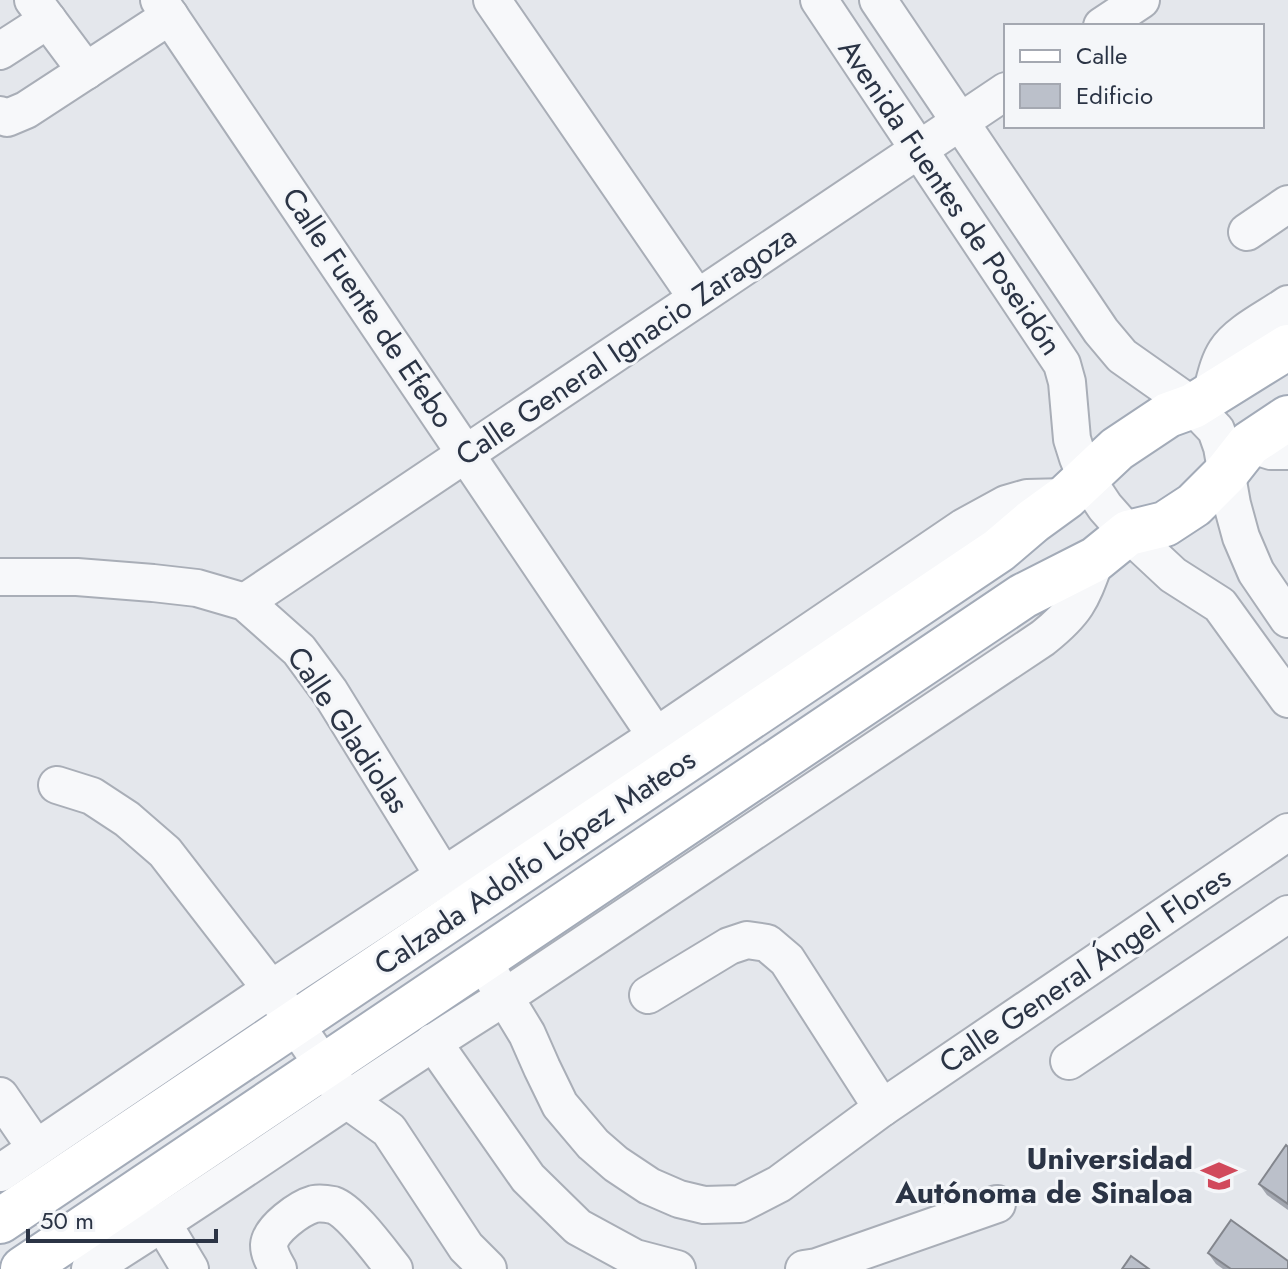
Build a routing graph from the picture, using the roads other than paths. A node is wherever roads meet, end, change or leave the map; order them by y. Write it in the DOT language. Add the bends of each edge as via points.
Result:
graph roads {
  1 [pos="492,0"];
  2 [pos="819,0"];
  3 [pos="878,0"];
  4 [pos="1141,0"];
  5 [pos="165,8"];
  6 [pos="40,10"];
  7 [pos="1105,24"];
  8 [pos="0,51"];
  9 [pos="86,71"];
  10 [pos="1004,92"];
  11 [pos="0,115"];
  12 [pos="960,121"];
  13 [pos="919,149"];
  14 [pos="1288,204"];
  15 [pos="1247,232"];
  16 [pos="697,298"];
  17 [pos="1288,304"];
  18 [pos="1288,347"];
  19 [pos="1202,400"];
  20 [pos="1288,418"];
  21 [pos="466,453"];
  22 [pos="1255,456"];
  23 [pos="1076,489"];
  24 [pos="1112,546"];
  25 [pos="0,577"];
  26 [pos="245,602"];
  27 [pos="1288,619"];
  28 [pos="1288,699"];
  29 [pos="656,736"];
  30 [pos="57,785"];
  31 [pos="1288,832"];
  32 [pos="443,875"];
  33 [pos="1288,914"];
  34 [pos="483,960"];
  35 [pos="648,995"];
  36 [pos="505,997"];
  37 [pos="283,1006"];
  38 [pos="433,1042"];
  39 [pos="1069,1061"];
  40 [pos="335,1084"];
  41 [pos="0,1096"];
  42 [pos="882,1108"];
  43 [pos="35,1147"];
  44 [pos="0,1173"];
  45 [pos="997,1204"];
  46 [pos="0,1221"];
  47 [pos="163,1224"];
  48 [pos="23,1269"];
  49 [pos="90,1269"];
  50 [pos="190,1269"];
  51 [pos="278,1269"];
  52 [pos="393,1269"];
  53 [pos="488,1269"];
  54 [pos="677,1269"];
  55 [pos="804,1269"];
  1 -- 16 [label="street"];
  2 -- 13 [label="street, Avenida Fuentes de Poseidón"];
  3 -- 12 [label="street, Avenida Fuentes de Poseidón"];
  4 -- 7 [label="street"];
  5 -- 9 [label="street"];
  5 -- 21 [label="street, Calle Fuente de Efebo"];
  6 -- 8 [label="street"];
  6 -- 9 [label="street"];
  9 -- 11 [label="street" via="26,110 7,118"];
  10 -- 12 [label="street, Calle General Ignacio Zaragoza"];
  12 -- 13 [label="street, Calle General Ignacio Zaragoza"];
  12 -- 19 [label="street, Avenida Fuentes de Poseidón" via="1122,356"];
  13 -- 16 [label="street, Calle General Ignacio Zaragoza"];
  13 -- 23 [label="street, Avenida Fuentes de Poseidón" via="1062,364 1078,458"];
  14 -- 15 [label="street"];
  16 -- 21 [label="street, Calle General Ignacio Zaragoza"];
  17 -- 19 [label="street" via="1227,349"];
  18 -- 19 [label="main road, Calzada Adolfo López Mateos"];
  19 -- 22 [label="street, Avenida Fuentes de Poseidón" via="1222,447"];
  19 -- 23 [label="main road, Calzada Adolfo López Mateos" via="1117,449"];
  20 -- 22 [label="main road, Calzada Adolfo López Mateos"];
  21 -- 26 [label="street, Calle General Ignacio Zaragoza"];
  21 -- 29 [label="street, Calle Fuente de Efebo"];
  22 -- 24 [label="main road, Calzada Adolfo López Mateos" via="1165,524"];
  22 -- 27 [label="street, Avenida Fuentes de Poseidón" via="1232,504 1256,572"];
  23 -- 24 [label="street, Avenida Fuentes de Poseidón" via="1105,507"];
  23 -- 29 [label="street, Calzada Adolfo López Mateos" via="1006,504 964,527"];
  23 -- 37 [label="main road, Calzada Adolfo López Mateos" via="999,550"];
  24 -- 28 [label="street, Avenida Fuentes de Poseidón" via="1220,605"];
  24 -- 34 [label="main road, Calzada Adolfo López Mateos" via="1023,596"];
  24 -- 36 [label="street, Calzada Adolfo López Mateos" via="1072,612 1043,638"];
  25 -- 26 [label="street, Calle Gladiolas" via="153,583 197,588"];
  26 -- 32 [label="street, Calle Gladiolas" via="299,650 330,692"];
  29 -- 32 [label="street, Calzada Adolfo López Mateos"];
  30 -- 37 [label="street" via="92,796 165,852"];
  31 -- 42 [label="street, Calle General Ángel Flores"];
  32 -- 37 [label="street, Calzada Adolfo López Mateos"];
  33 -- 39 [label="street"];
  34 -- 36 [label="street, Calle General Ángel Flores"];
  34 -- 40 [label="main road, Calzada Adolfo López Mateos"];
  35 -- 42 [label="street" via="729,946 747,940 767,943 787,960"];
  36 -- 38 [label="street, Calzada Adolfo López Mateos"];
  36 -- 42 [label="street, Calle General Ángel Flores" via="560,1105 593,1144 649,1186 679,1199 740,1204 779,1184"];
  37 -- 40 [label="street"];
  37 -- 43 [label="street, Calzada Adolfo López Mateos"];
  37 -- 46 [label="main road, Calzada Adolfo López Mateos"];
  38 -- 40 [label="street, Calzada Adolfo López Mateos"];
  38 -- 54 [label="street" via="528,1178 578,1227 635,1258"];
  40 -- 47 [label="street, Calzada Adolfo López Mateos"];
  40 -- 48 [label="main road, Calzada Adolfo López Mateos"];
  40 -- 53 [label="street" via="389,1130 466,1247"];
  41 -- 43 [label="street"];
  43 -- 44 [label="street, Calzada Adolfo López Mateos"];
  45 -- 55 [label="street"];
  47 -- 49 [label="street, Calzada Adolfo López Mateos"];
  47 -- 50 [label="street"];
  51 -- 52 [label="street" via="269,1245 274,1231 316,1204 335,1206 350,1217"];
}
